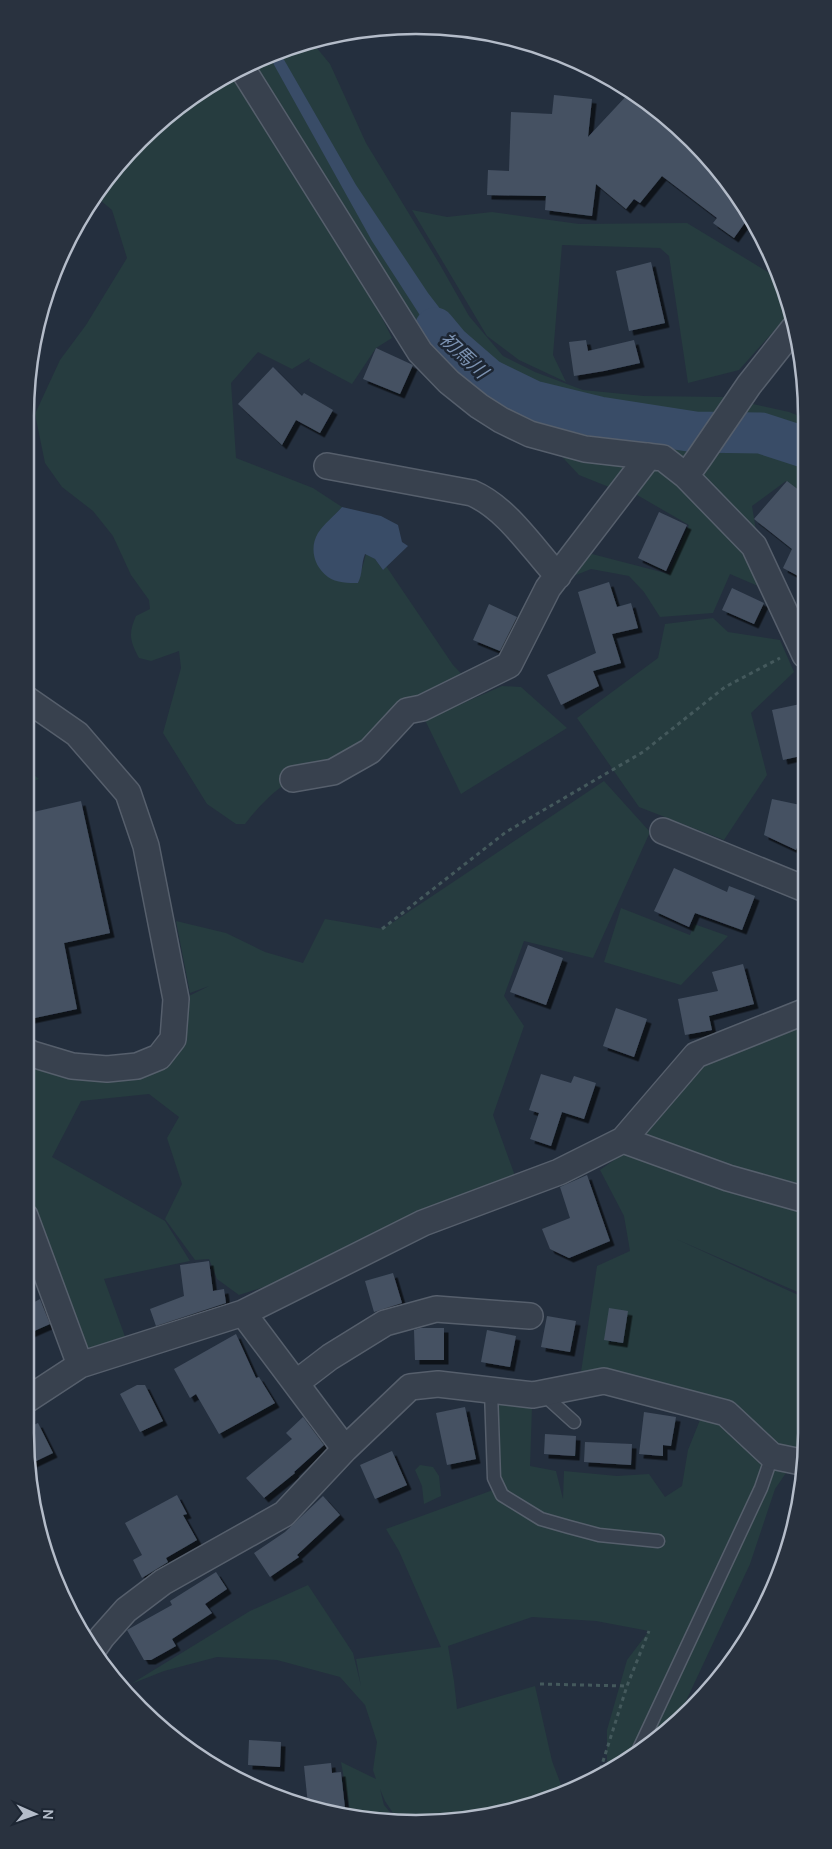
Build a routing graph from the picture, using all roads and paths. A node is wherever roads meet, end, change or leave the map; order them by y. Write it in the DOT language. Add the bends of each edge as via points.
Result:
graph roads {
  1 [pos="246,74"];
  2 [pos="789,334"];
  3 [pos="649,456"];
  4 [pos="327,466"];
  5 [pos="691,469"];
  6 [pos="558,576"];
  7 [pos="798,640"];
  8 [pos="798,653"];
  9 [pos="34,704"];
  10 [pos="293,779"];
  11 [pos="663,831"];
  12 [pos="798,887"];
  13 [pos="382,929"];
  14 [pos="798,1015"];
  15 [pos="34,1055"];
  16 [pos="623,1140"];
  17 [pos="798,1198"];
  18 [pos="34,1240"];
  19 [pos="243,1313"];
  20 [pos="530,1316"];
  21 [pos="80,1365"];
  22 [pos="296,1383"];
  23 [pos="491,1391"];
  24 [pos="543,1394"];
  25 [pos="34,1395"];
  26 [pos="574,1422"];
  27 [pos="345,1449"];
  28 [pos="772,1456"];
  29 [pos="797,1461"];
  30 [pos="658,1541"];
  31 [pos="650,1631"];
  32 [pos="97,1644"];
  33 [pos="540,1684"];
  34 [pos="627,1686"];
  35 [pos="643,1740"];
  36 [pos="601,1767"];
  1 -- 3 [label="street" via="399,320 433,367 479,406 530,434 586,448"];
  2 -- 5 [label="street" via="749,385"];
  3 -- 5 [label="street"];
  3 -- 6 [label="street"];
  4 -- 6 [label="street" via="481,497 502,512"];
  5 -- 7 [label="street" via="754,546"];
  6 -- 10 [label="street" via="548,588 509,665 422,708 407,711 370,751 333,772"];
  8 -- 13 [label="path" via="725,687 643,752 506,832"];
  9 -- 15 [label="street" via="78,734 128,793 146,846 176,999 172,1039 159,1057 137,1066 107,1069 72,1066"];
  11 -- 12 [label="street"];
  14 -- 16 [label="street" via="696,1055"];
  16 -- 17 [label="street" via="728,1178"];
  16 -- 19 [label="street" via="559,1172 423,1223"];
  18 -- 21 [label="street"];
  19 -- 21 [label="street"];
  19 -- 22 [label="street"];
  20 -- 22 [label="street" via="436,1309 384,1324 330,1357"];
  21 -- 25 [label="street"];
  22 -- 27 [label="street"];
  23 -- 24 [label="street"];
  23 -- 27 [label="street" via="438,1384 410,1387"];
  23 -- 30 [label="lane" via="494,1478 502,1495 541,1518 599,1536"];
  24 -- 26 [label="lane"];
  24 -- 28 [label="street" via="604,1381 726,1413"];
  27 -- 32 [label="street" via="284,1514 163,1582 126,1610"];
  28 -- 29 [label="street"];
  28 -- 35 [label="lane"];
  31 -- 34 [label="path"];
  33 -- 34 [label="path"];
  34 -- 36 [label="path"];
}
